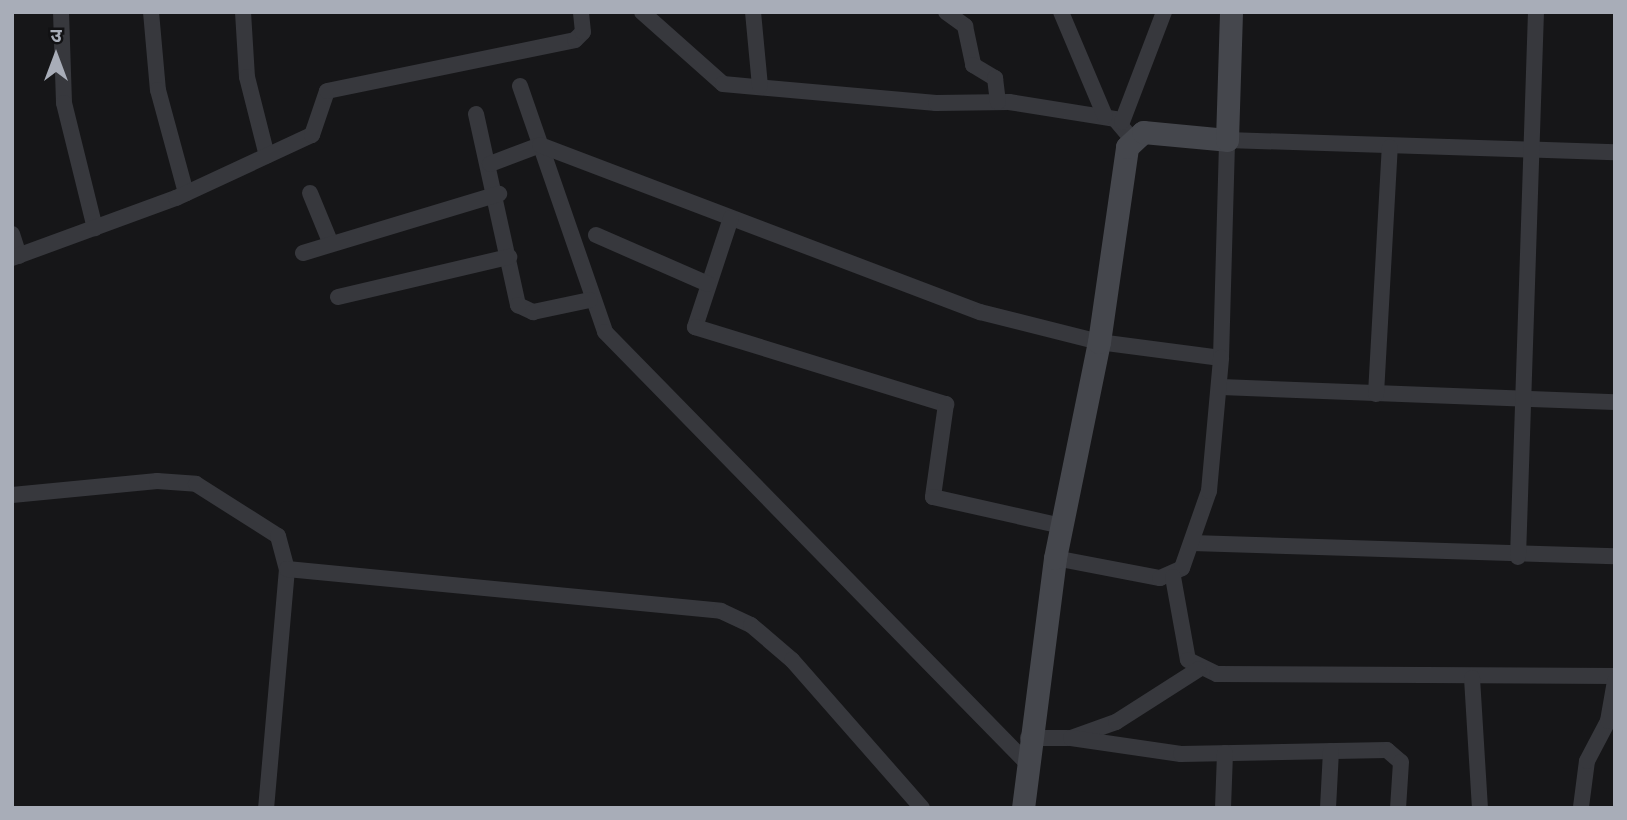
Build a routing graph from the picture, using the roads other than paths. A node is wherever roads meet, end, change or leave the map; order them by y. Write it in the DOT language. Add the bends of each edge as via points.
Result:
graph roads {
  1 [pos="61,12"];
  2 [pos="151,12"];
  3 [pos="243,12"];
  4 [pos="581,12"];
  5 [pos="642,12"];
  6 [pos="753,12"];
  7 [pos="946,12"];
  8 [pos="1060,12"];
  9 [pos="1164,12"];
  10 [pos="1231,12"];
  11 [pos="1536,12"];
  12 [pos="520,86"];
  13 [pos="760,86"];
  14 [pos="998,102"];
  15 [pos="477,114"];
  16 [pos="1105,117"];
  17 [pos="1127,130"];
  18 [pos="1227,140"];
  19 [pos="540,145"];
  20 [pos="1390,147"];
  21 [pos="1531,149"];
  22 [pos="1615,152"];
  23 [pos="267,156"];
  24 [pos="490,164"];
  25 [pos="186,193"];
  26 [pos="310,193"];
  27 [pos="499,194"];
  28 [pos="731,218"];
  29 [pos="95,228"];
  30 [pos="12,234"];
  31 [pos="596,235"];
  32 [pos="331,244"];
  33 [pos="303,253"];
  34 [pos="15,257"];
  35 [pos="509,257"];
  36 [pos="708,284"];
  37 [pos="338,297"];
  38 [pos="590,300"];
  39 [pos="1099,342"];
  40 [pos="1221,358"];
  41 [pos="1220,387"];
  42 [pos="1376,394"];
  43 [pos="1522,399"];
  44 [pos="1615,402"];
  45 [pos="12,495"];
  46 [pos="1062,526"];
  47 [pos="1192,542"];
  48 [pos="1518,556"];
  49 [pos="1615,556"];
  50 [pos="1055,558"];
  51 [pos="287,569"];
  52 [pos="1173,577"];
  53 [pos="1199,669"];
  54 [pos="1472,678"];
  55 [pos="1615,679"];
  56 [pos="1028,738"];
  57 [pos="1070,738"];
  58 [pos="1331,751"];
  59 [pos="1225,753"];
  60 [pos="1026,762"];
  61 [pos="1581,807"];
  62 [pos="266,808"];
  63 [pos="922,808"];
  64 [pos="1023,808"];
  65 [pos="1223,808"];
  66 [pos="1328,808"];
  67 [pos="1398,808"];
  68 [pos="1480,808"];
  1 -- 29 [label="street" via="64,103"];
  2 -- 25 [label="street" via="158,90"];
  3 -- 23 [label="street" via="247,77"];
  4 -- 23 [label="street" via="583,32 575,40 327,91 317,130"];
  5 -- 13 [label="street" via="656,18 710,79"];
  6 -- 13 [label="street"];
  7 -- 14 [label="street" via="965,26 973,65 995,78"];
  8 -- 16 [label="street"];
  9 -- 17 [label="street"];
  10 -- 18 [label="street"];
  11 -- 21 [label="street"];
  12 -- 19 [label="street"];
  13 -- 14 [label="street" via="912,101"];
  14 -- 16 [label="street"];
  15 -- 24 [label="street"];
  16 -- 17 [label="street"];
  17 -- 18 [label="street"];
  17 -- 39 [label="street"];
  18 -- 20 [label="street"];
  18 -- 40 [label="street"];
  19 -- 24 [label="street"];
  19 -- 28 [label="street"];
  19 -- 38 [label="street"];
  20 -- 21 [label="street"];
  20 -- 42 [label="street"];
  21 -- 22 [label="street"];
  21 -- 43 [label="street"];
  23 -- 25 [label="street"];
  24 -- 27 [label="street"];
  25 -- 29 [label="street"];
  26 -- 32 [label="street"];
  27 -- 32 [label="street"];
  27 -- 35 [label="street"];
  28 -- 36 [label="street"];
  28 -- 39 [label="street" via="980,312"];
  29 -- 34 [label="street"];
  30 -- 34 [label="street"];
  31 -- 36 [label="street"];
  32 -- 33 [label="street"];
  35 -- 37 [label="street"];
  35 -- 38 [label="street" via="515,295 525,311"];
  36 -- 46 [label="street" via="695,321 700,331 946,404 931,489 938,501"];
  38 -- 60 [label="street" via="605,332"];
  39 -- 40 [label="street"];
  39 -- 46 [label="street"];
  40 -- 41 [label="street"];
  41 -- 42 [label="street"];
  41 -- 47 [label="street" via="1209,491"];
  42 -- 43 [label="street"];
  43 -- 44 [label="street"];
  43 -- 48 [label="street"];
  45 -- 51 [label="street" via="158,481 196,484 215,490 278,536"];
  46 -- 50 [label="street"];
  47 -- 48 [label="street"];
  47 -- 52 [label="street"];
  48 -- 49 [label="street"];
  50 -- 52 [label="street"];
  50 -- 56 [label="street"];
  51 -- 62 [label="street"];
  51 -- 63 [label="street" via="721,611 751,625 792,660"];
  52 -- 53 [label="street" via="1182,647"];
  53 -- 54 [label="street"];
  53 -- 57 [label="street" via="1116,722"];
  54 -- 55 [label="street"];
  54 -- 68 [label="street"];
  55 -- 61 [label="street" via="1608,721 1587,761"];
  56 -- 57 [label="street"];
  56 -- 60 [label="street"];
  57 -- 59 [label="street" via="1181,754"];
  58 -- 59 [label="street"];
  58 -- 66 [label="street"];
  58 -- 67 [label="street" via="1399,754"];
  59 -- 65 [label="street"];
  60 -- 64 [label="street"];
}
